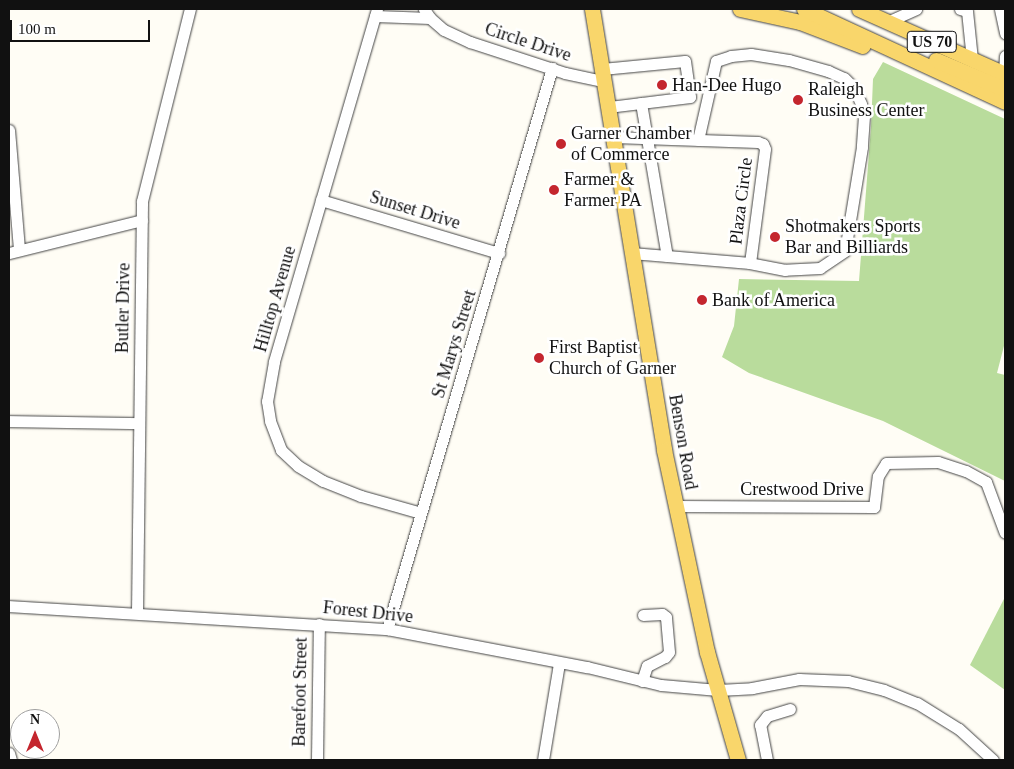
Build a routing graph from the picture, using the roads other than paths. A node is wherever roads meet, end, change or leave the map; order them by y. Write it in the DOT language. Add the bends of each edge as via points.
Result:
graph roads {
  1 [pos="190,9"];
  2 [pos="740,9"];
  3 [pos="804,9"];
  4 [pos="859,9"];
  5 [pos="916,9"];
  6 [pos="960,9"];
  7 [pos="1000,9"];
  8 [pos="592,11"];
  9 [pos="376,12"];
  10 [pos="427,14"];
  11 [pos="887,22"];
  12 [pos="1005,33"];
  13 [pos="865,37"];
  14 [pos="1005,56"];
  15 [pos="972,59"];
  16 [pos="929,66"];
  17 [pos="552,68"];
  18 [pos="603,75"];
  19 [pos="1005,79"];
  20 [pos="1005,102"];
  21 [pos="641,103"];
  22 [pos="608,107"];
  23 [pos="9,130"];
  24 [pos="613,137"];
  25 [pos="646,138"];
  26 [pos="698,140"];
  27 [pos="321,200"];
  28 [pos="142,220"];
  29 [pos="14,251"];
  30 [pos="499,253"];
  31 [pos="632,253"];
  32 [pos="667,256"];
  33 [pos="750,263"];
  34 [pos="9,421"];
  35 [pos="138,423"];
  36 [pos="676,506"];
  37 [pos="421,513"];
  38 [pos="1005,534"];
  39 [pos="9,606"];
  40 [pos="137,613"];
  41 [pos="643,615"];
  42 [pos="319,624"];
  43 [pos="387,629"];
  44 [pos="560,663"];
  45 [pos="642,681"];
  46 [pos="718,690"];
  47 [pos="790,709"];
  48 [pos="9,753"];
  49 [pos="11,760"];
  50 [pos="317,760"];
  51 [pos="543,760"];
  52 [pos="738,760"];
  53 [pos="767,760"];
  54 [pos="993,760"];
  1 -- 28 [label="street, Butler Drive" via="145,188"];
  2 -- 16 [label="main road" via="800,22 889,56"];
  3 -- 13 [label="main road, US 70"];
  4 -- 11 [label="main road, US 70"];
  5 -- 11 [label="street"];
  6 -- 15 [label="street" via="967,11"];
  7 -- 12 [label="street"];
  8 -- 18 [label="main road, Benson Road"];
  9 -- 10 [label="street"];
  9 -- 27 [label="street, Hilltop Avenue"];
  10 -- 17 [label="street, Circle Drive" via="444,30 470,42"];
  11 -- 15 [label="main road, US 70"];
  13 -- 16 [label="main road, US 70"];
  13 -- 19 [label="main road"];
  14 -- 19 [label="street"];
  15 -- 19 [label="main road, US 70"];
  16 -- 20 [label="main road, US 70"];
  17 -- 18 [label="street, Circle Drive"];
  17 -- 30 [label="street, St Marys Street"];
  18 -- 21 [label="street, Circle Drive" via="685,61 690,97"];
  18 -- 22 [label="main road, Benson Road"];
  21 -- 22 [label="street"];
  21 -- 25 [label="street"];
  22 -- 24 [label="main road, Benson Road"];
  23 -- 29 [label="street"];
  24 -- 25 [label="street, Plaza Circle"];
  24 -- 31 [label="main road, Benson Road"];
  25 -- 26 [label="street, Plaza Circle"];
  25 -- 32 [label="street"];
  26 -- 33 [label="street, Plaza Circle" via="763,144"];
  26 -- 33 [label="street" via="716,61 731,56 751,54 828,71 844,78 854,88 861,104 864,116 862,147 845,251 820,268 785,270"];
  27 -- 30 [label="street, Sunset Drive"];
  27 -- 37 [label="street, Hilltop Avenue" via="274,362 267,401 270,421 281,450 298,466 323,481 361,496"];
  28 -- 29 [label="street"];
  28 -- 35 [label="street, Butler Drive"];
  30 -- 37 [label="street, St Marys Street"];
  31 -- 32 [label="street, Plaza Circle"];
  31 -- 36 [label="main road, Benson Road"];
  32 -- 33 [label="street, Plaza Circle"];
  34 -- 35 [label="street"];
  35 -- 40 [label="street, Butler Drive"];
  36 -- 38 [label="street, Crestwood Drive" via="874,507 878,476 886,463 938,462 986,482"];
  36 -- 46 [label="main road, Benson Road" via="688,572"];
  37 -- 43 [label="street, St Marys Street"];
  39 -- 40 [label="street, Forest Drive"];
  40 -- 42 [label="street, Forest Drive"];
  41 -- 45 [label="street" via="662,614 666,617 669,652 647,666"];
  42 -- 43 [label="street, Forest Drive"];
  42 -- 50 [label="street, Barefoot Street"];
  43 -- 44 [label="street, Forest Drive"];
  44 -- 45 [label="street, Forest Drive"];
  44 -- 51 [label="street"];
  45 -- 46 [label="street, Forest Drive"];
  46 -- 52 [label="main road, Benson Road"];
  46 -- 54 [label="street, Forest Drive" via="752,688 799,678 848,681 884,690 917,703 959,728"];
  47 -- 53 [label="street" via="767,716 760,725"];
  48 -- 49 [label="street"];
}
